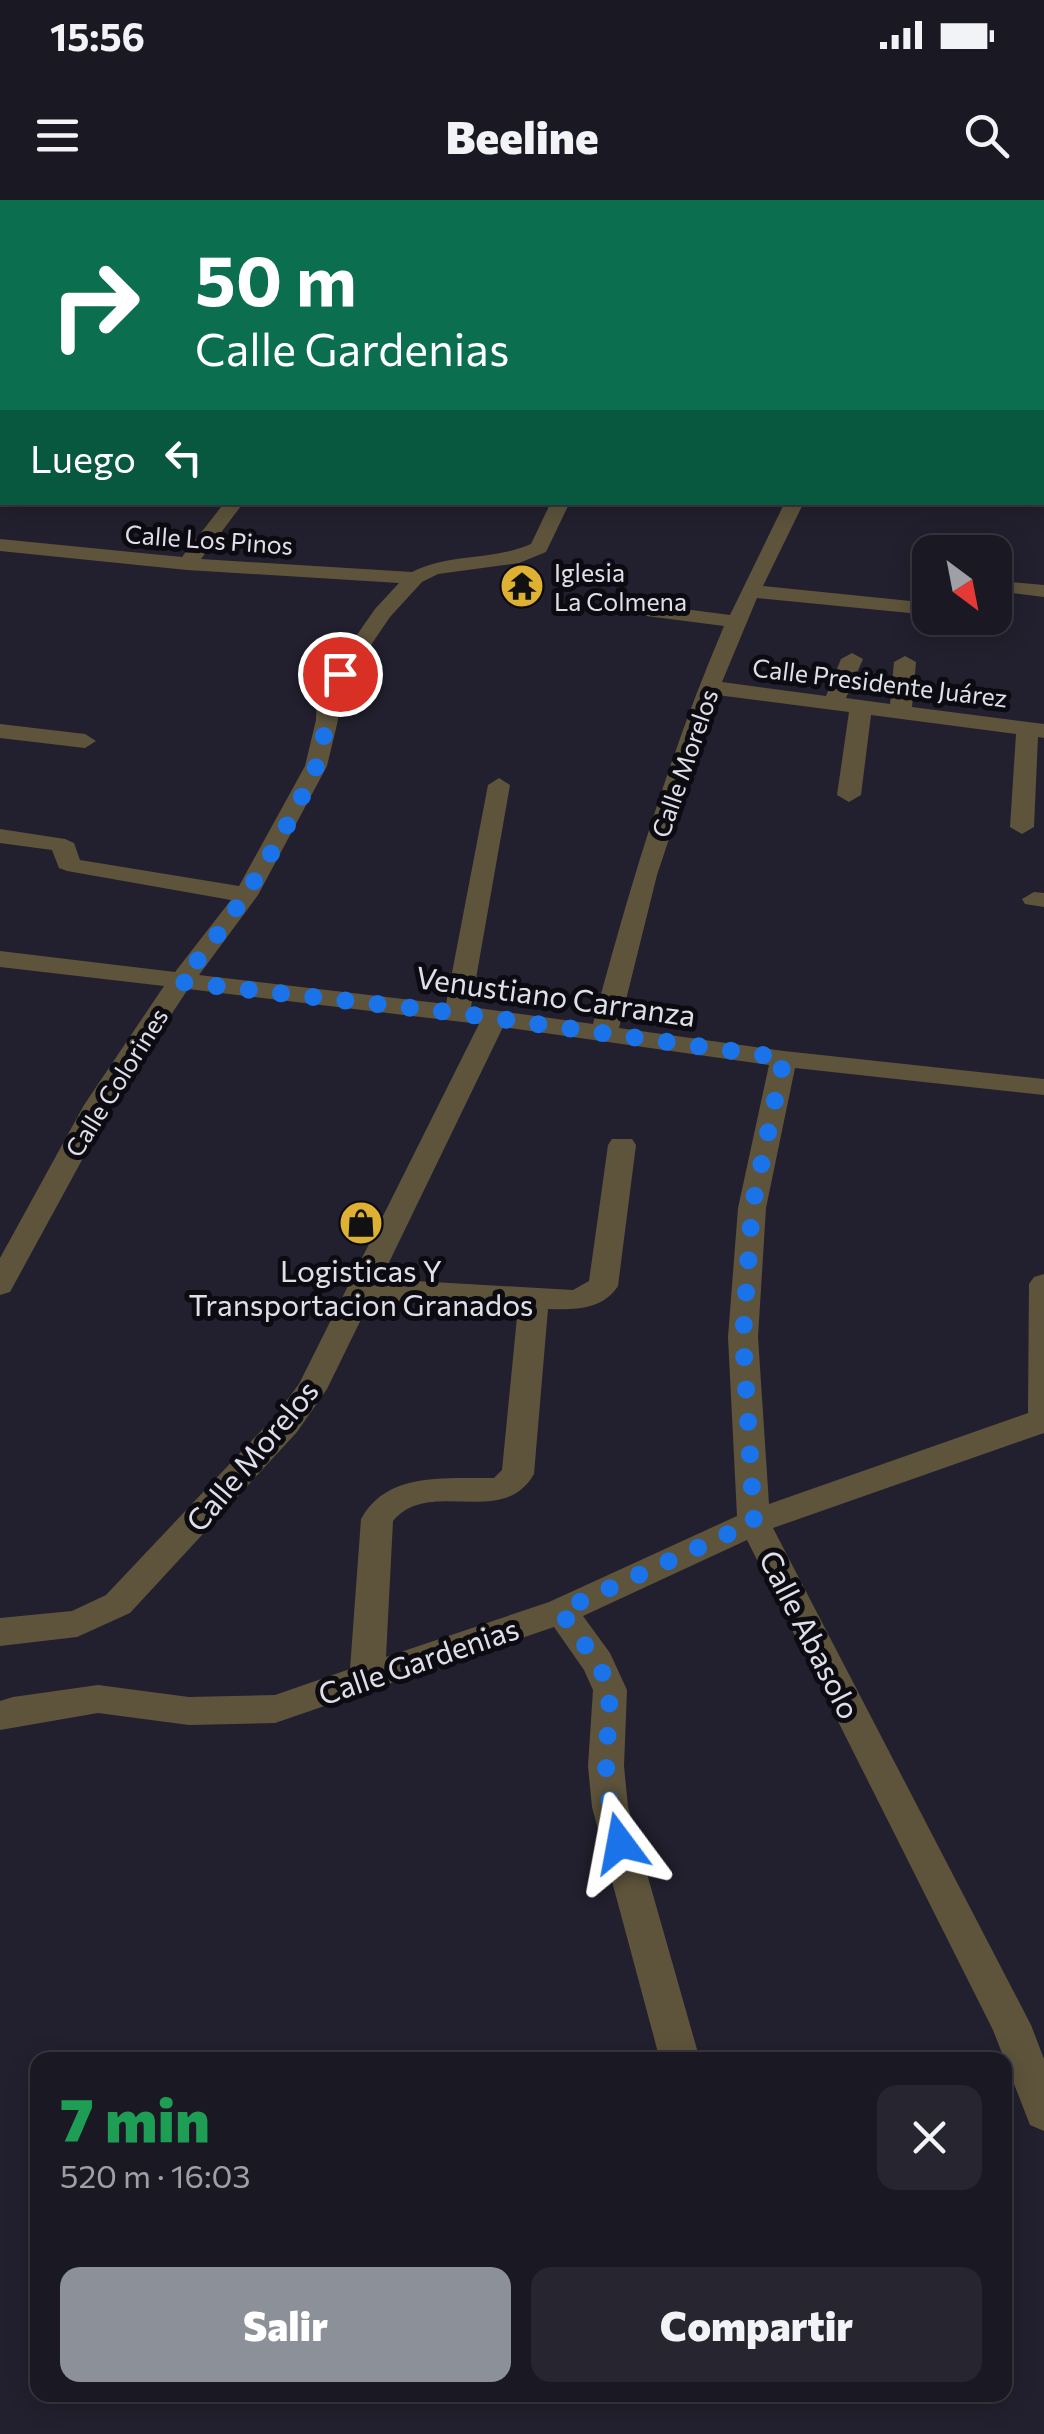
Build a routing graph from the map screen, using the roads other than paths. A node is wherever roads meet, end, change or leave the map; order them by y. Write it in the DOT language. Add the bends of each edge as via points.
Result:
graph roads {
  1 [pos="233,505"];
  2 [pos="560,505"];
  3 [pos="793,505"];
  4 [pos="0,545"];
  5 [pos="187,564"];
  6 [pos="415,578"];
  7 [pos="1012,588"];
  8 [pos="750,591"];
  9 [pos="1044,591"];
  10 [pos="615,606"];
  11 [pos="912,607"];
  12 [pos="738,622"];
  13 [pos="852,659"];
  14 [pos="905,662"];
  15 [pos="709,687"];
  16 [pos="833,704"];
  17 [pos="861,708"];
  18 [pos="900,714"];
  19 [pos="1036,730"];
  20 [pos="4,737"];
  21 [pos="85,742"];
  22 [pos="498,784"];
  23 [pos="849,794"];
  24 [pos="1022,826"];
  25 [pos="0,836"];
  26 [pos="246,895"];
  27 [pos="0,959"];
  28 [pos="180,982"];
  29 [pos="457,1013"];
  30 [pos="494,1018"];
  31 [pos="604,1034"];
  32 [pos="784,1058"];
  33 [pos="1044,1087"];
  34 [pos="622,1146"];
  35 [pos="1044,1284"];
  36 [pos="0,1285"];
  37 [pos="363,1288"];
  38 [pos="534,1298"];
  39 [pos="1043,1420"];
  40 [pos="754,1522"];
  41 [pos="560,1611"];
  42 [pos="0,1632"];
  43 [pos="368,1677"];
  44 [pos="0,1716"];
  45 [pos="678,2052"];
  46 [pos="1044,2112"];
  1 -- 5 [label="street"];
  2 -- 6 [label="street" via="539,548"];
  3 -- 8 [label="street, Calle Morelos"];
  4 -- 5 [label="street, Calle Los Pinos"];
  5 -- 6 [label="street, Calle Los Pinos"];
  6 -- 26 [label="street, Calle Colorines" via="328,692 316,766"];
  7 -- 9 [label="street"];
  8 -- 11 [label="street"];
  8 -- 12 [label="street, Calle Morelos"];
  10 -- 12 [label="street"];
  12 -- 15 [label="street, Calle Morelos"];
  13 -- 16 [label="street"];
  14 -- 18 [label="street"];
  15 -- 16 [label="street, Calle Presidente Juárez"];
  15 -- 31 [label="street, Calle Morelos" via="645,875"];
  16 -- 17 [label="street, Calle Presidente Juárez"];
  17 -- 18 [label="street, Calle Presidente Juárez"];
  17 -- 23 [label="street"];
  18 -- 19 [label="street, Calle Presidente Juárez"];
  19 -- 24 [label="street"];
  20 -- 21 [label="street"];
  22 -- 29 [label="street"];
  25 -- 26 [label="street" via="58,844 75,866"];
  26 -- 28 [label="street, Calle Colorines"];
  27 -- 28 [label="street, Venustiano Carranza"];
  28 -- 29 [label="street, Venustiano Carranza"];
  28 -- 36 [label="street, Calle Colorines" via="98,1104"];
  29 -- 30 [label="street, Venustiano Carranza"];
  30 -- 31 [label="street, Venustiano Carranza"];
  30 -- 37 [label="street, Calle Morelos"];
  31 -- 32 [label="street, Venustiano Carranza"];
  32 -- 33 [label="street, Venustiano Carranza"];
  32 -- 40 [label="street, Calle Abasolo" via="752,1208 743,1337"];
  34 -- 38 [label="street" via="602,1286 583,1298"];
  35 -- 39 [label="street"];
  37 -- 38 [label="street"];
  37 -- 42 [label="street, Calle Morelos" via="312,1389 286,1424 118,1604 77,1624"];
  38 -- 43 [label="street" via="518,1474 505,1488 403,1495 383,1507"];
  39 -- 40 [label="street, Calle Gardenias"];
  40 -- 41 [label="street, Calle Gardenias"];
  40 -- 46 [label="street, Calle Abasolo" via="1010,2025"];
  41 -- 43 [label="street, Calle Gardenias"];
  41 -- 45 [label="street" via="610,1690 610,1807"];
  43 -- 44 [label="street, Calle Gardenias" via="275,1709 189,1711 98,1699"];
}
